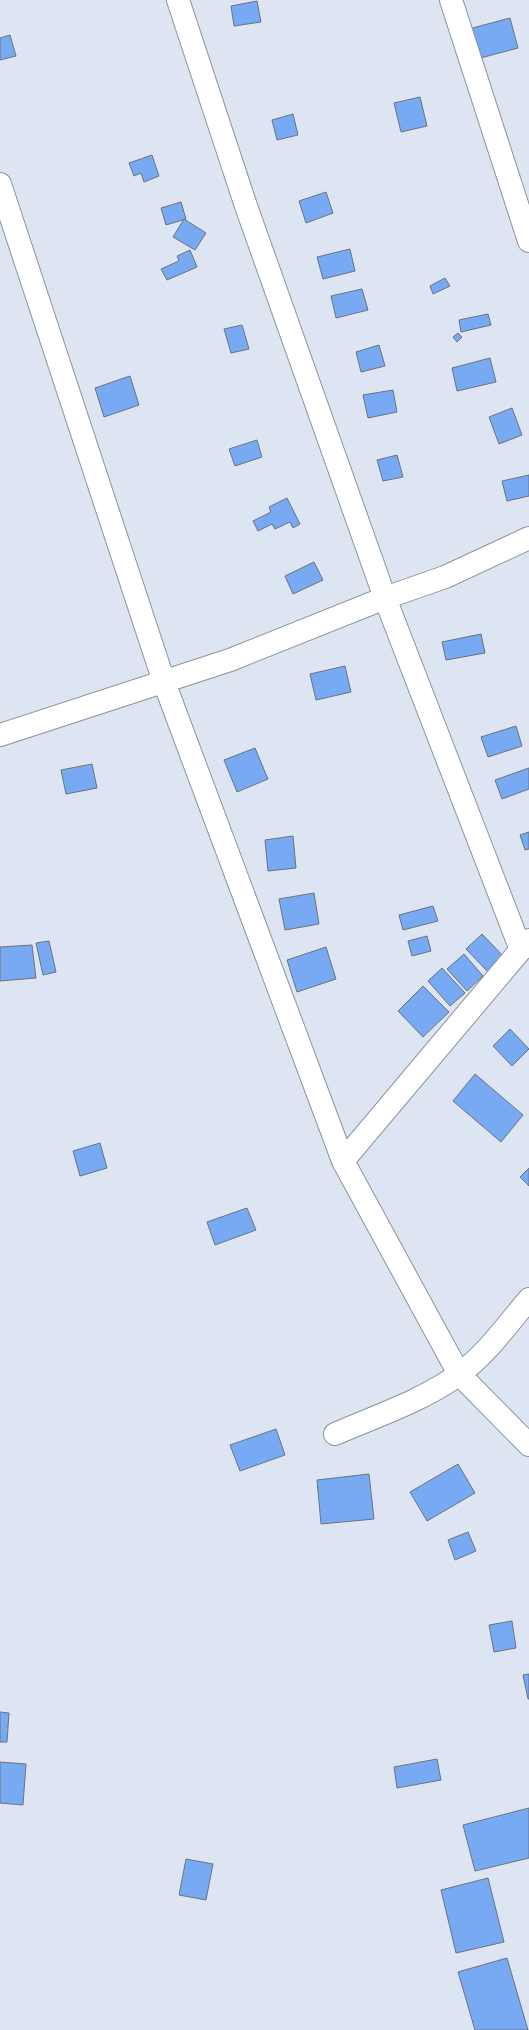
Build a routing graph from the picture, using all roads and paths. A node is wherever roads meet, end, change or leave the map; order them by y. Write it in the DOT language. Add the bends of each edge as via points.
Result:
graph roads {
  1 [pos="178,0"];
  2 [pos="451,0"];
  3 [pos="0,184"];
  4 [pos="529,241"];
  5 [pos="529,538"];
  6 [pos="385,598"];
  7 [pos="164,682"];
  8 [pos="0,735"];
  9 [pos="525,945"];
  10 [pos="343,1161"];
  11 [pos="529,1299"];
  12 [pos="459,1374"];
  13 [pos="335,1434"];
  14 [pos="529,1445"];
  1 -- 6 [label="street" via="249,214"];
  2 -- 4 [label="street"];
  3 -- 7 [label="street"];
  5 -- 6 [label="street" via="445,577"];
  6 -- 7 [label="street" via="230,660"];
  6 -- 9 [label="street"];
  7 -- 8 [label="street"];
  7 -- 10 [label="street"];
  9 -- 10 [label="street"];
  10 -- 12 [label="street"];
  11 -- 12 [label="street" via="494,1342"];
  12 -- 13 [label="street" via="430,1392"];
  12 -- 14 [label="street"];
}
